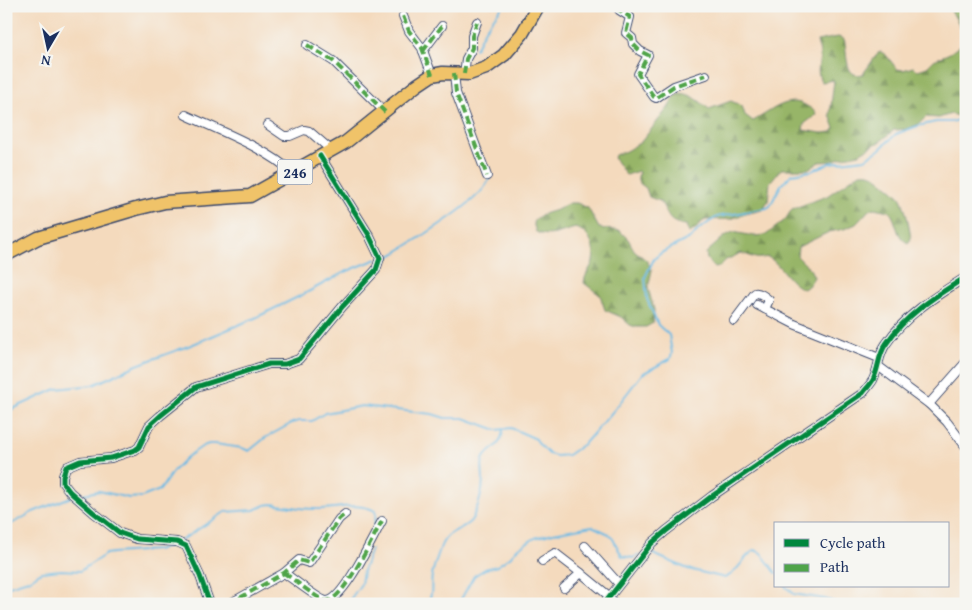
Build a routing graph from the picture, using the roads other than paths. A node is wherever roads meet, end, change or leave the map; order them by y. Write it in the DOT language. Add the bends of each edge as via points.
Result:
graph roads {
  1 [pos="538,6"];
  2 [pos="619,6"];
  3 [pos="403,16"];
  4 [pos="477,22"];
  5 [pos="442,26"];
  6 [pos="308,45"];
  7 [pos="423,51"];
  8 [pos="459,73"];
  9 [pos="432,75"];
  10 [pos="706,75"];
  11 [pos="385,112"];
  12 [pos="186,116"];
  13 [pos="268,125"];
  14 [pos="325,153"];
  15 [pos="293,173"];
  16 [pos="487,176"];
  17 [pos="6,254"];
  18 [pos="966,277"];
  19 [pos="734,321"];
  20 [pos="878,362"];
  21 [pos="966,362"];
  22 [pos="929,404"];
  23 [pos="966,447"];
  24 [pos="345,514"];
  25 [pos="382,521"];
  26 [pos="585,546"];
  27 [pos="542,561"];
  28 [pos="284,573"];
  29 [pos="581,573"];
  30 [pos="619,584"];
  31 [pos="564,588"];
  32 [pos="607,600"];
  33 [pos="210,604"];
  34 [pos="229,604"];
  35 [pos="618,604"];
  1 -- 8 [label="main road, 246" via="522,34 504,55 486,68 473,73"];
  2 -- 10 [label="street" via="619,10 630,17 626,33 640,51 648,54 638,74 654,97"];
  3 -- 7 [label="street"];
  4 -- 8 [label="street" via="472,48"];
  5 -- 7 [label="street"];
  6 -- 11 [label="street" via="333,61"];
  7 -- 9 [label="street"];
  8 -- 9 [label="main road, 246"];
  8 -- 16 [label="street" via="456,93"];
  9 -- 11 [label="main road, 246"];
  11 -- 14 [label="main road, 246" via="346,142"];
  12 -- 15 [label="street" via="252,146 280,161"];
  13 -- 14 [label="street" via="284,136 309,131"];
  14 -- 15 [label="main road, 246"];
  14 -- 33 [label="street" via="380,258 376,270 299,359 285,364 270,364 196,387 149,426 135,450 111,458 74,463 66,467 62,476 70,492 120,533 137,539 177,542 186,546"];
  15 -- 17 [label="main road, 246" via="250,196 165,202 38,238"];
  18 -- 20 [label="street" via="912,314 886,344"];
  19 -- 20 [label="street" via="758,292 769,300 761,307"];
  20 -- 22 [label="street"];
  20 -- 30 [label="street" via="872,381 863,393 666,531 652,543"];
  21 -- 22 [label="street"];
  22 -- 23 [label="street" via="948,422"];
  24 -- 28 [label="street" via="310,562 300,560"];
  25 -- 28 [label="street" via="353,574 331,600 322,600"];
  26 -- 30 [label="street"];
  27 -- 29 [label="street" via="555,553"];
  28 -- 34 [label="street"];
  29 -- 31 [label="street"];
  29 -- 32 [label="street"];
  30 -- 32 [label="street"];
  32 -- 35 [label="street"];
}
